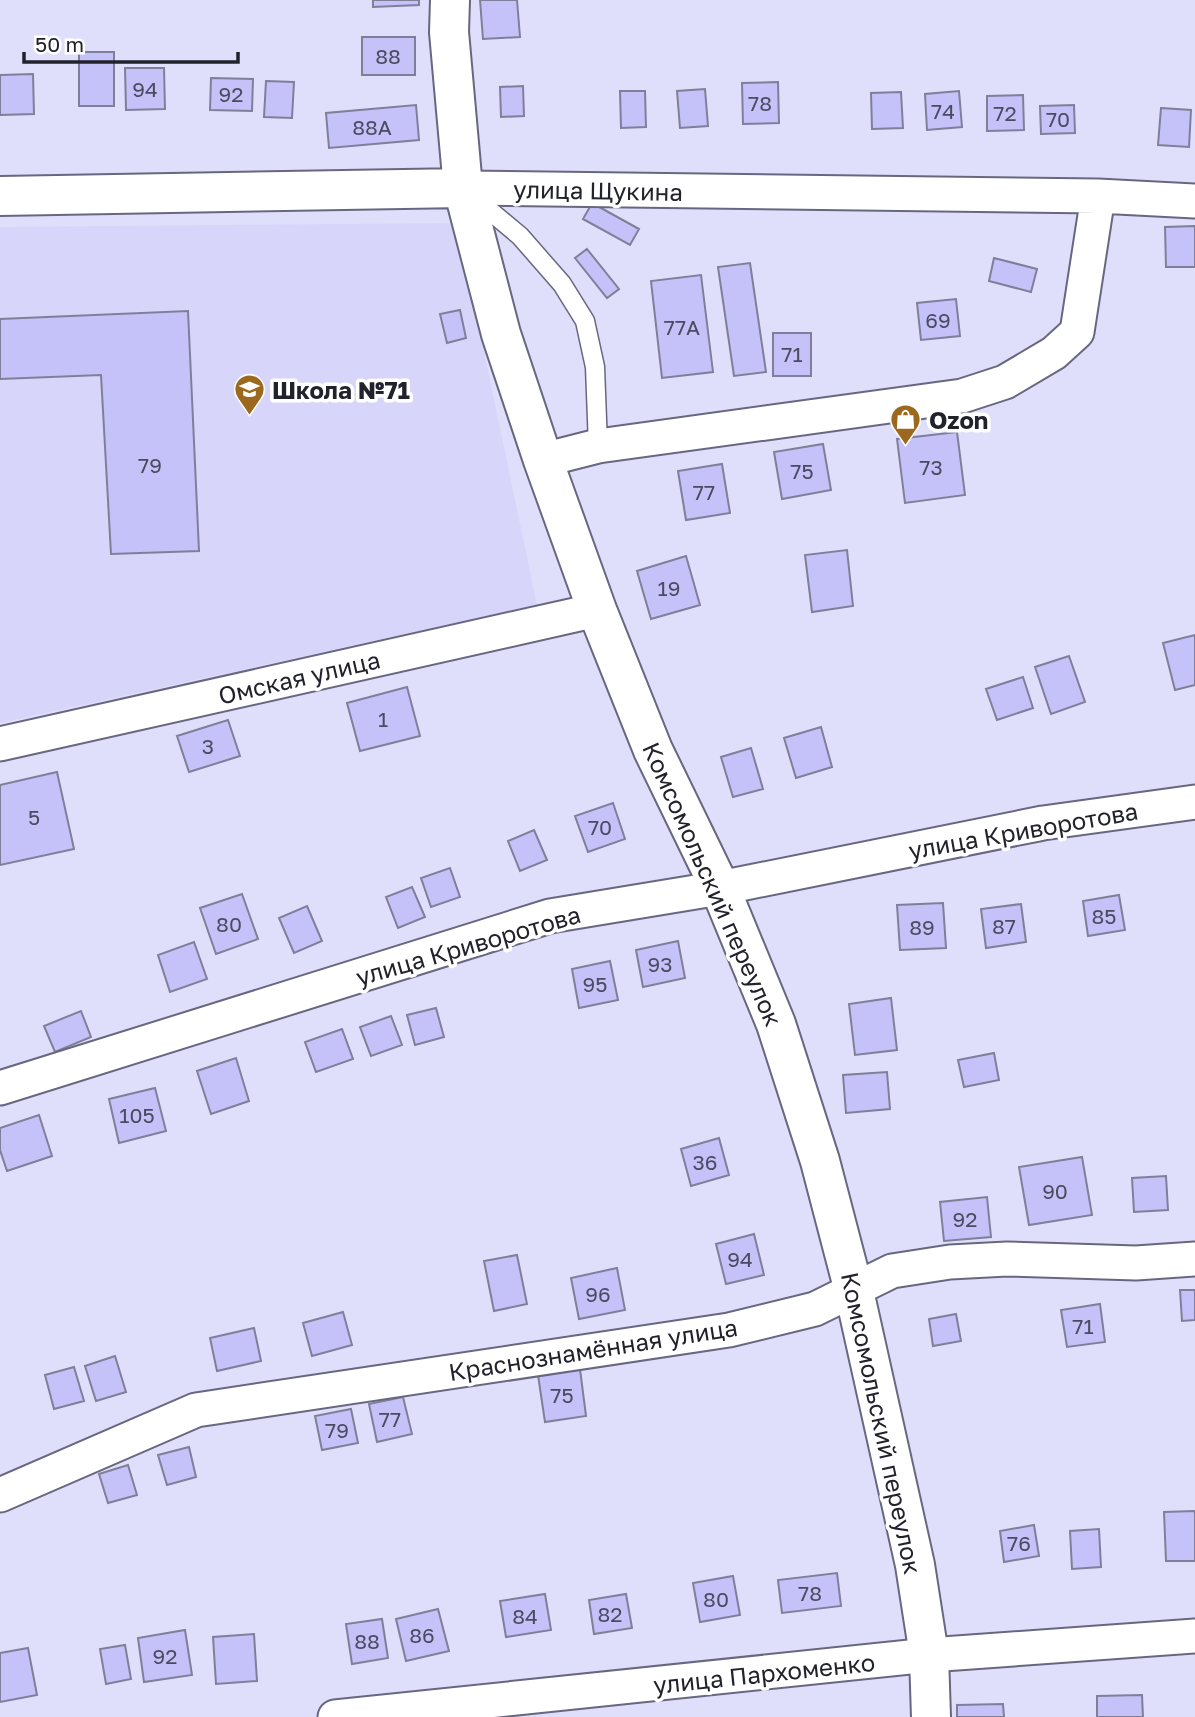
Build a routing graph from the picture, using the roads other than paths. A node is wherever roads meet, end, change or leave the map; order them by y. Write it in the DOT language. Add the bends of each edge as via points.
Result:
graph roads {
  1 [pos="450,0"];
  2 [pos="463,188"];
  3 [pos="0,196"];
  4 [pos="1098,196"];
  5 [pos="1195,201"];
  6 [pos="598,446"];
  7 [pos="543,460"];
  8 [pos="597,610"];
  9 [pos="0,744"];
  10 [pos="1195,802"];
  11 [pos="719,888"];
  12 [pos="0,1088"];
  13 [pos="1195,1259"];
  14 [pos="854,1291"];
  15 [pos="0,1495"];
  16 [pos="1195,1636"];
  17 [pos="929,1655"];
  18 [pos="334,1717"];
  19 [pos="931,1717"];
  1 -- 2 [label="street, Комсомольский переулок"];
  2 -- 3 [label="street, улица Щукина"];
  2 -- 4 [label="street, улица Щукина"];
  2 -- 6 [label="lane" via="520,236 562,284 584,321 595,367"];
  2 -- 7 [label="street, Комсомольский переулок" via="501,334"];
  4 -- 5 [label="street, улица Щукина"];
  4 -- 6 [label="street" via="1077,331 1054,353 1005,382 962,396"];
  6 -- 7 [label="street"];
  7 -- 8 [label="street, Комсомольский переулок"];
  8 -- 9 [label="street, Омская улица"];
  8 -- 11 [label="street, Комсомольский переулок" via="653,750"];
  10 -- 11 [label="street, улица Криворотова" via="1043,823"];
  11 -- 12 [label="street, улица Криворотова" via="550,916"];
  11 -- 14 [label="street, Комсомольский переулок" via="780,1037 820,1161"];
  13 -- 14 [label="street, Краснознамённая улица" via="950,1262 892,1271"];
  14 -- 15 [label="street, Краснознамённая улица" via="815,1310 729,1330 196,1410"];
  14 -- 17 [label="street, Комсомольский переулок" via="915,1565"];
  16 -- 17 [label="street, улица Пархоменко"];
  17 -- 18 [label="street, улица Пархоменко"];
  17 -- 19 [label="street, Комсомольский переулок"];
}
